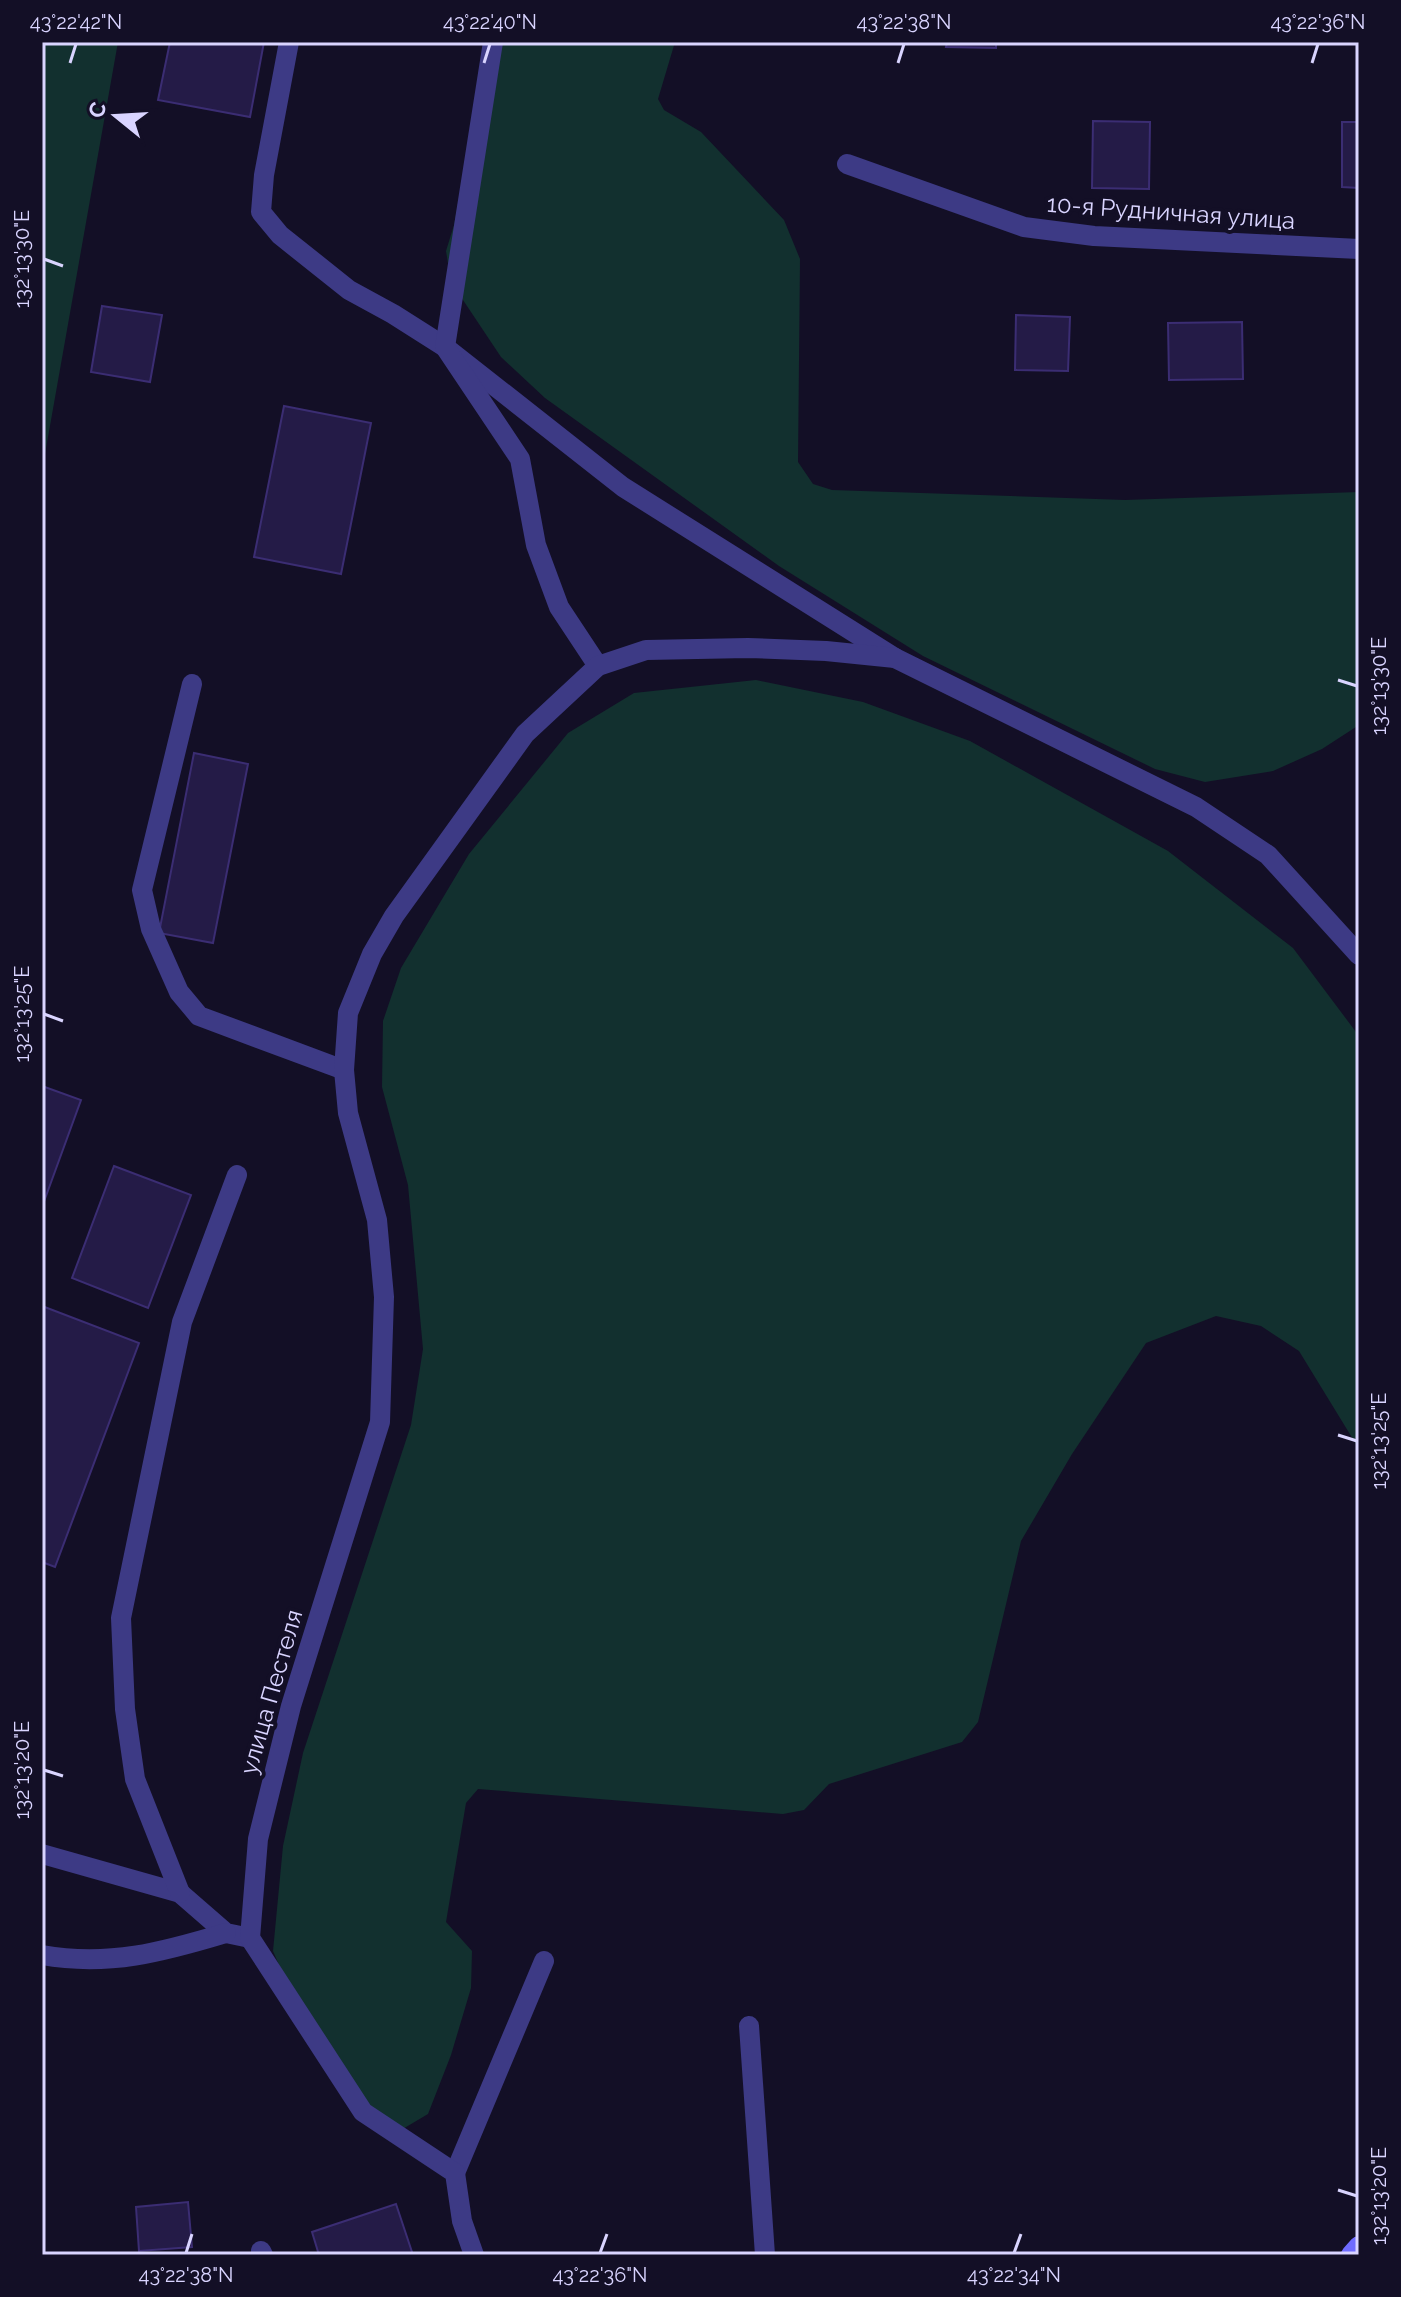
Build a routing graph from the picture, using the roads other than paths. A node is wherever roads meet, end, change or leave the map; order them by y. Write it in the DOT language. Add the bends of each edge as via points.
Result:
graph roads {
  1 [pos="289,42"];
  2 [pos="493,42"];
  3 [pos="847,164"];
  4 [pos="1359,249"];
  5 [pos="445,347"];
  6 [pos="895,658"];
  7 [pos="598,666"];
  8 [pos="192,684"];
  9 [pos="1359,955"];
  10 [pos="344,1070"];
  11 [pos="237,1175"];
  12 [pos="42,1854"];
  13 [pos="180,1893"];
  14 [pos="226,1933"];
  15 [pos="250,1938"];
  16 [pos="42,1955"];
  17 [pos="544,1961"];
  18 [pos="749,2026"];
  19 [pos="455,2173"];
  20 [pos="1359,2246"];
  21 [pos="474,2255"];
  22 [pos="765,2255"];
  23 [pos="1351,2255"];
  1 -- 5 [label="street" via="261,212 280,235 349,290"];
  2 -- 5 [label="street"];
  3 -- 4 [label="street, 10-я Рудничная улица" via="1024,227 1094,236"];
  5 -- 6 [label="street" via="623,487"];
  5 -- 7 [label="street" via="520,459 536,545 559,607"];
  6 -- 7 [label="street" via="811,650 646,650"];
  6 -- 9 [label="street" via="1196,807 1268,855"];
  7 -- 10 [label="street, улица Пестеля" via="525,734 394,916 348,1013"];
  8 -- 10 [label="street" via="142,890 151,929 179,992 199,1016"];
  10 -- 15 [label="street, улица Пестеля" via="348,1113 377,1220 384,1297 380,1422 287,1721 258,1839"];
  11 -- 13 [label="street" via="182,1322 121,1618 135,1779"];
  12 -- 13 [label="street"];
  13 -- 14 [label="street"];
  14 -- 15 [label="street"];
  14 -- 16 [label="street" via="121,1960"];
  15 -- 19 [label="street" via="363,2112"];
  17 -- 19 [label="street"];
  18 -- 22 [label="street"];
  19 -- 21 [label="street" via="462,2221"];
  20 -- 23 [label="main road"];
}
